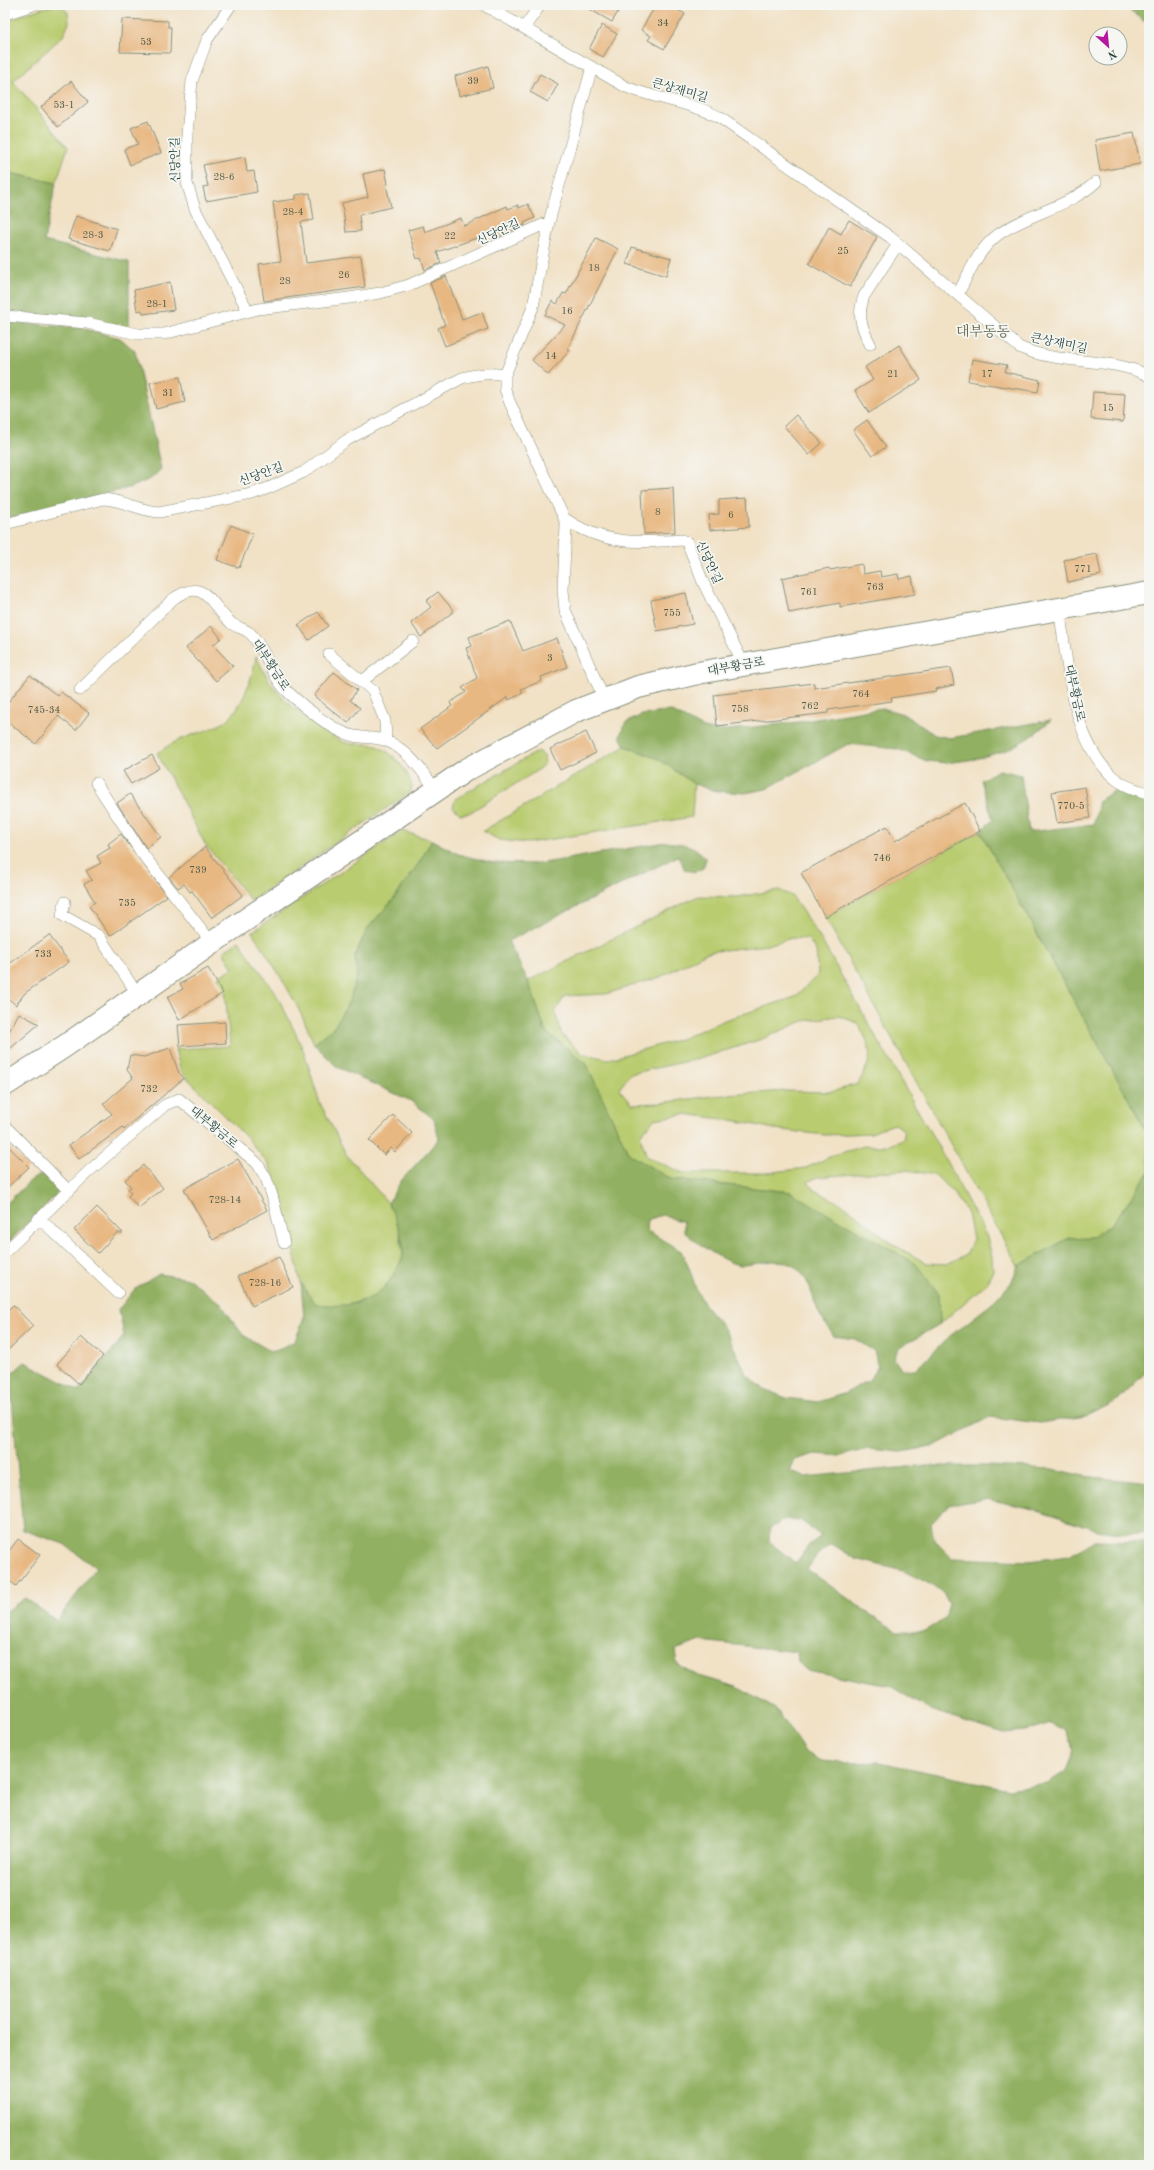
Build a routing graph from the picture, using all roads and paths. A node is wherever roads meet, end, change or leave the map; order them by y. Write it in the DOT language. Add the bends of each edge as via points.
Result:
graph roads {
  1 [pos="33,5"];
  2 [pos="230,5"];
  3 [pos="484,5"];
  4 [pos="540,5"];
  5 [pos="5,14"];
  6 [pos="524,28"];
  7 [pos="592,67"];
  8 [pos="1096,182"];
  9 [pos="550,222"];
  10 [pos="898,244"];
  11 [pos="958,294"];
  12 [pos="248,311"];
  13 [pos="5,316"];
  14 [pos="870,344"];
  15 [pos="505,375"];
  16 [pos="1149,376"];
  17 [pos="564,518"];
  18 [pos="5,524"];
  19 [pos="1149,593"];
  20 [pos="1059,608"];
  21 [pos="413,640"];
  22 [pos="329,654"];
  23 [pos="744,665"];
  24 [pos="361,682"];
  25 [pos="80,690"];
  26 [pos="604,699"];
  27 [pos="386,741"];
  28 [pos="96,783"];
  29 [pos="436,790"];
  30 [pos="1149,793"];
  31 [pos="65,902"];
  32 [pos="212,943"];
  33 [pos="138,995"];
  34 [pos="5,1085"];
  35 [pos="5,1126"];
  36 [pos="69,1191"];
  37 [pos="40,1218"];
  38 [pos="284,1243"];
  39 [pos="5,1252"];
  40 [pos="118,1292"];
  1 -- 5 [label="lane"];
  2 -- 12 [label="lane, 신당안길" via="206,40 192,81 187,134 187,183 195,208"];
  3 -- 6 [label="lane, 큰상재미길"];
  4 -- 6 [label="lane"];
  6 -- 7 [label="lane, 큰상재미길"];
  7 -- 9 [label="lane"];
  7 -- 10 [label="lane, 큰상재미길" via="637,91 706,110 720,117"];
  8 -- 11 [label="lane" via="1077,196 999,234 978,257"];
  9 -- 12 [label="lane, 신당안길" via="409,285 380,294"];
  9 -- 15 [label="lane" via="533,307"];
  10 -- 11 [label="lane, 큰상재미길"];
  10 -- 14 [label="lane" via="864,296 861,305 860,324"];
  11 -- 16 [label="lane, 큰상재미길" via="1019,347 1031,352 1126,368"];
  12 -- 13 [label="lane, 신당안길" via="164,334 138,334 87,323"];
  15 -- 17 [label="lane" via="505,389 510,403"];
  15 -- 18 [label="lane, 신당안길" via="479,374 462,378 347,440 304,472 252,494 159,512 148,512 118,500 103,499"];
  17 -- 23 [label="lane, 신당안길" via="590,533 625,542 686,542"];
  17 -- 26 [label="lane" via="565,610"];
  19 -- 20 [label="main road, 대부황금로"];
  20 -- 23 [label="main road, 대부황금로"];
  20 -- 30 [label="lane, 대부황금로" via="1076,707 1080,723 1093,751 1109,773 1136,790"];
  21 -- 24 [label="lane"];
  22 -- 24 [label="lane"];
  23 -- 26 [label="main road, 대부황금로" via="667,680"];
  24 -- 27 [label="lane" via="373,691 381,706"];
  25 -- 27 [label="lane, 대부황금로" via="173,599 184,591 194,590 213,601 230,623 250,633 280,683 311,711 338,730 353,736"];
  26 -- 29 [label="main road, 대부황금로" via="542,728 466,770"];
  27 -- 29 [label="lane, 대부황금로" via="402,750"];
  28 -- 32 [label="lane" via="141,852"];
  29 -- 32 [label="main road, 대부황금로"];
  31 -- 33 [label="lane" via="62,915 99,936"];
  32 -- 33 [label="main road, 대부황금로"];
  33 -- 34 [label="main road, 대부황금로"];
  35 -- 36 [label="lane"];
  36 -- 37 [label="lane, 대부황금로"];
  36 -- 38 [label="lane, 대부황금로" via="165,1105 179,1099 257,1163 272,1195"];
  37 -- 39 [label="lane, 대부황금로"];
  37 -- 40 [label="lane"];
}
